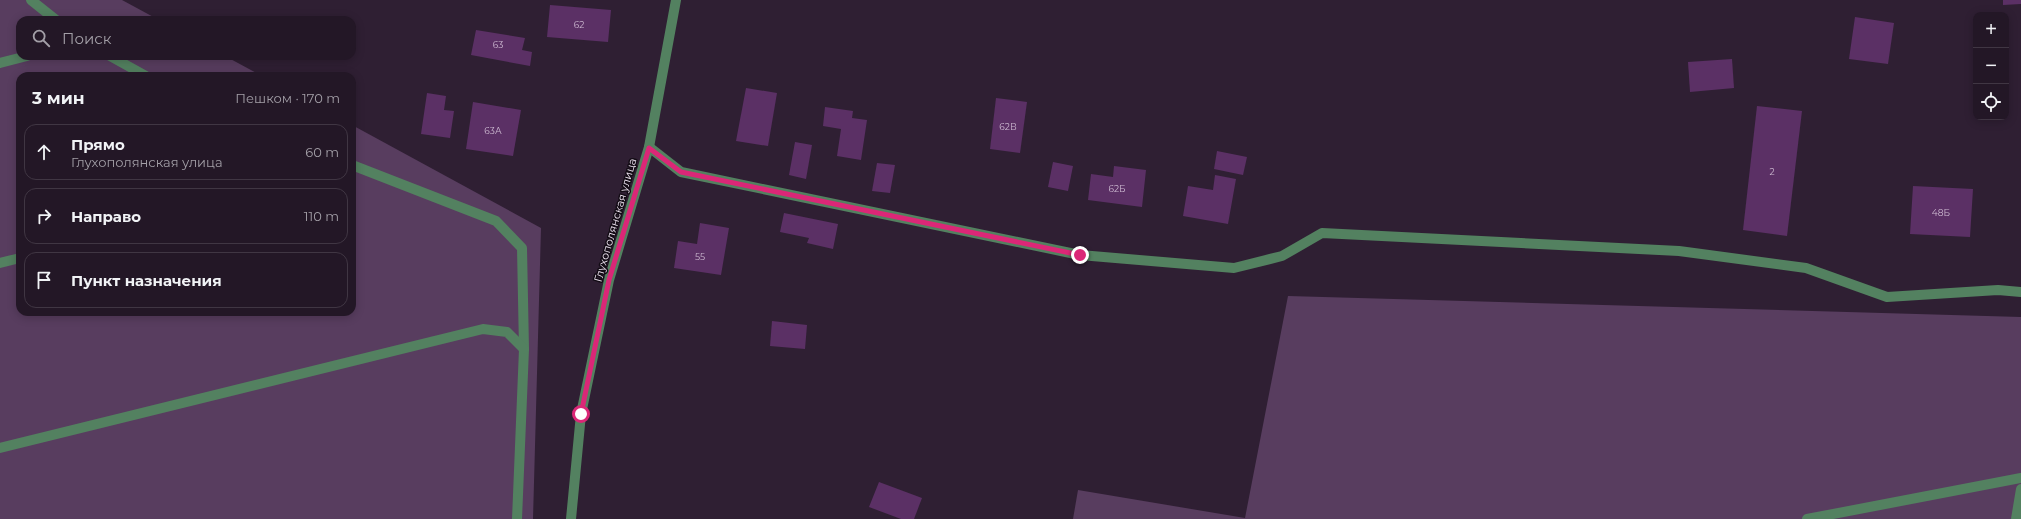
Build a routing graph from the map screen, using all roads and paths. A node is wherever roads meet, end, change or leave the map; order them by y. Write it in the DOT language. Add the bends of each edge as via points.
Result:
graph roads {
  1 [pos="31,0"];
  2 [pos="676,0"];
  3 [pos="51,16"];
  4 [pos="16,59"];
  5 [pos="117,60"];
  6 [pos="0,63"];
  7 [pos="139,72"];
  8 [pos="649,148"];
  9 [pos="356,166"];
  10 [pos="366,170"];
  11 [pos="356,173"];
  12 [pos="16,259"];
  13 [pos="0,263"];
  14 [pos="2021,292"];
  15 [pos="524,349"];
  16 [pos="0,448"];
  17 [pos="2021,478"];
  18 [pos="2021,489"];
  19 [pos="518,519"];
  20 [pos="571,519"];
  21 [pos="1808,519"];
  22 [pos="2016,519"];
  1 -- 3 [label="street"];
  2 -- 8 [label="street, Глухополянская улица"];
  4 -- 6 [label="street"];
  5 -- 7 [label="street"];
  8 -- 14 [label="street" via="681,172 1080,255 1234,268 1282,256 1322,233 1678,251 1806,268 1887,297 1998,290"];
  8 -- 20 [label="street, Глухополянская улица" via="607,287 581,414"];
  9 -- 10 [label="street"];
  10 -- 11 [label="street"];
  10 -- 15 [label="street" via="496,221 522,248"];
  12 -- 13 [label="street"];
  15 -- 16 [label="street" via="508,332 483,330"];
  15 -- 19 [label="street"];
  17 -- 21 [label="street"];
  18 -- 22 [label="street"];
}
